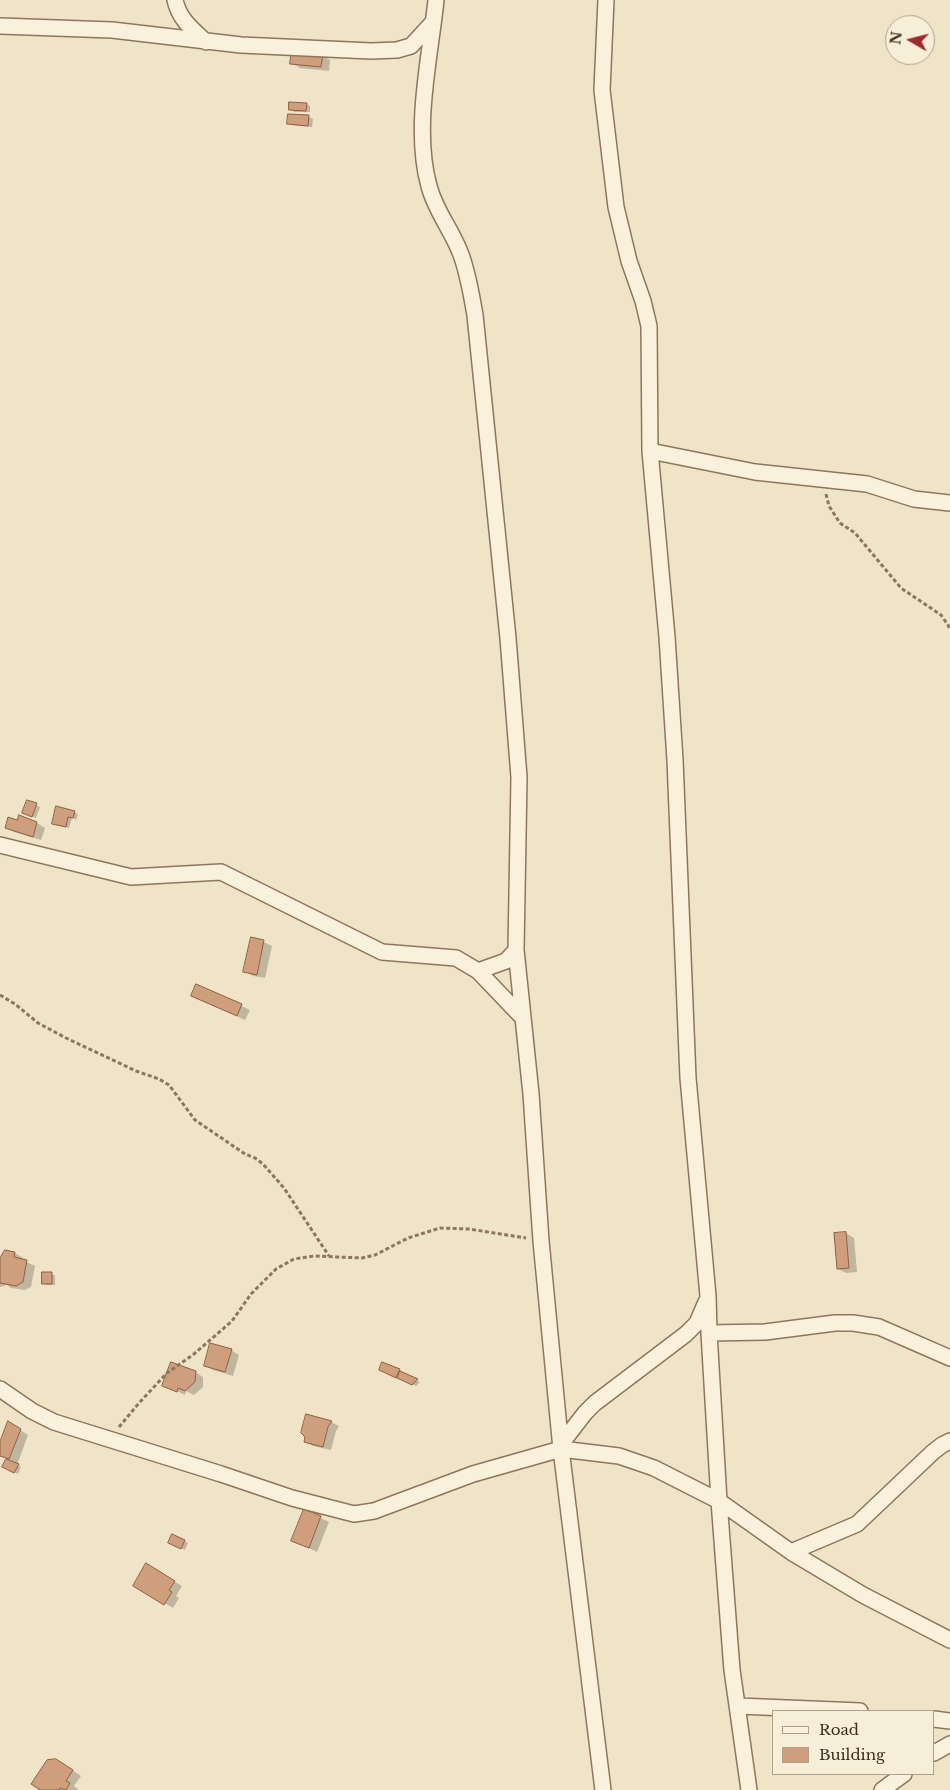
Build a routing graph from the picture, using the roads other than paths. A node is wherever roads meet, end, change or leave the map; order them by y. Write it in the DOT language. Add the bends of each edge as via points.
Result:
graph roads {
  1 [pos="175,0"];
  2 [pos="436,0"];
  3 [pos="606,0"];
  4 [pos="433,22"];
  5 [pos="0,26"];
  6 [pos="206,42"];
  7 [pos="650,451"];
  8 [pos="950,503"];
  9 [pos="0,845"];
  10 [pos="516,950"];
  11 [pos="478,971"];
  12 [pos="523,1018"];
  13 [pos="708,1296"];
  14 [pos="709,1333"];
  15 [pos="950,1358"];
  16 [pos="0,1389"];
  17 [pos="950,1441"];
  18 [pos="561,1446"];
  19 [pos="719,1501"];
  20 [pos="792,1552"];
  21 [pos="950,1640"];
  22 [pos="738,1706"];
  23 [pos="836,1710"];
  24 [pos="935,1719"];
  25 [pos="950,1721"];
  26 [pos="950,1744"];
  27 [pos="935,1752"];
  28 [pos="903,1775"];
  29 [pos="603,1790"];
  30 [pos="749,1790"];
  31 [pos="882,1790"];
  1 -- 6 [label="street" via="183,20"];
  2 -- 4 [label="street"];
  3 -- 7 [label="street" via="602,90 616,207 649,326"];
  4 -- 6 [label="street" via="411,46 397,50"];
  4 -- 10 [label="street" via="422,136 424,165 429,188 460,251 475,315 519,777"];
  5 -- 6 [label="street" via="112,30"];
  7 -- 8 [label="street" via="755,472 867,484 914,499"];
  7 -- 13 [label="street" via="675,760 688,1078"];
  9 -- 11 [label="street" via="131,877 221,872 382,952 456,958"];
  10 -- 11 [label="street" via="506,961"];
  10 -- 12 [label="street"];
  11 -- 12 [label="street"];
  12 -- 18 [label="street"];
  13 -- 14 [label="street"];
  13 -- 18 [label="street" via="697,1323 585,1413"];
  14 -- 15 [label="street" via="765,1332 853,1322 879,1327"];
  14 -- 19 [label="street"];
  16 -- 18 [label="street" via="54,1422 292,1498 354,1514 374,1511"];
  17 -- 20 [label="street" via="933,1452 857,1524"];
  18 -- 19 [label="street" via="635,1460"];
  18 -- 29 [label="street"];
  19 -- 20 [label="street"];
  19 -- 22 [label="street" via="732,1670"];
  20 -- 21 [label="street" via="863,1595"];
  22 -- 23 [label="street"];
  22 -- 30 [label="street"];
  24 -- 25 [label="street"];
  26 -- 27 [label="street"];
  28 -- 31 [label="street"];
}
